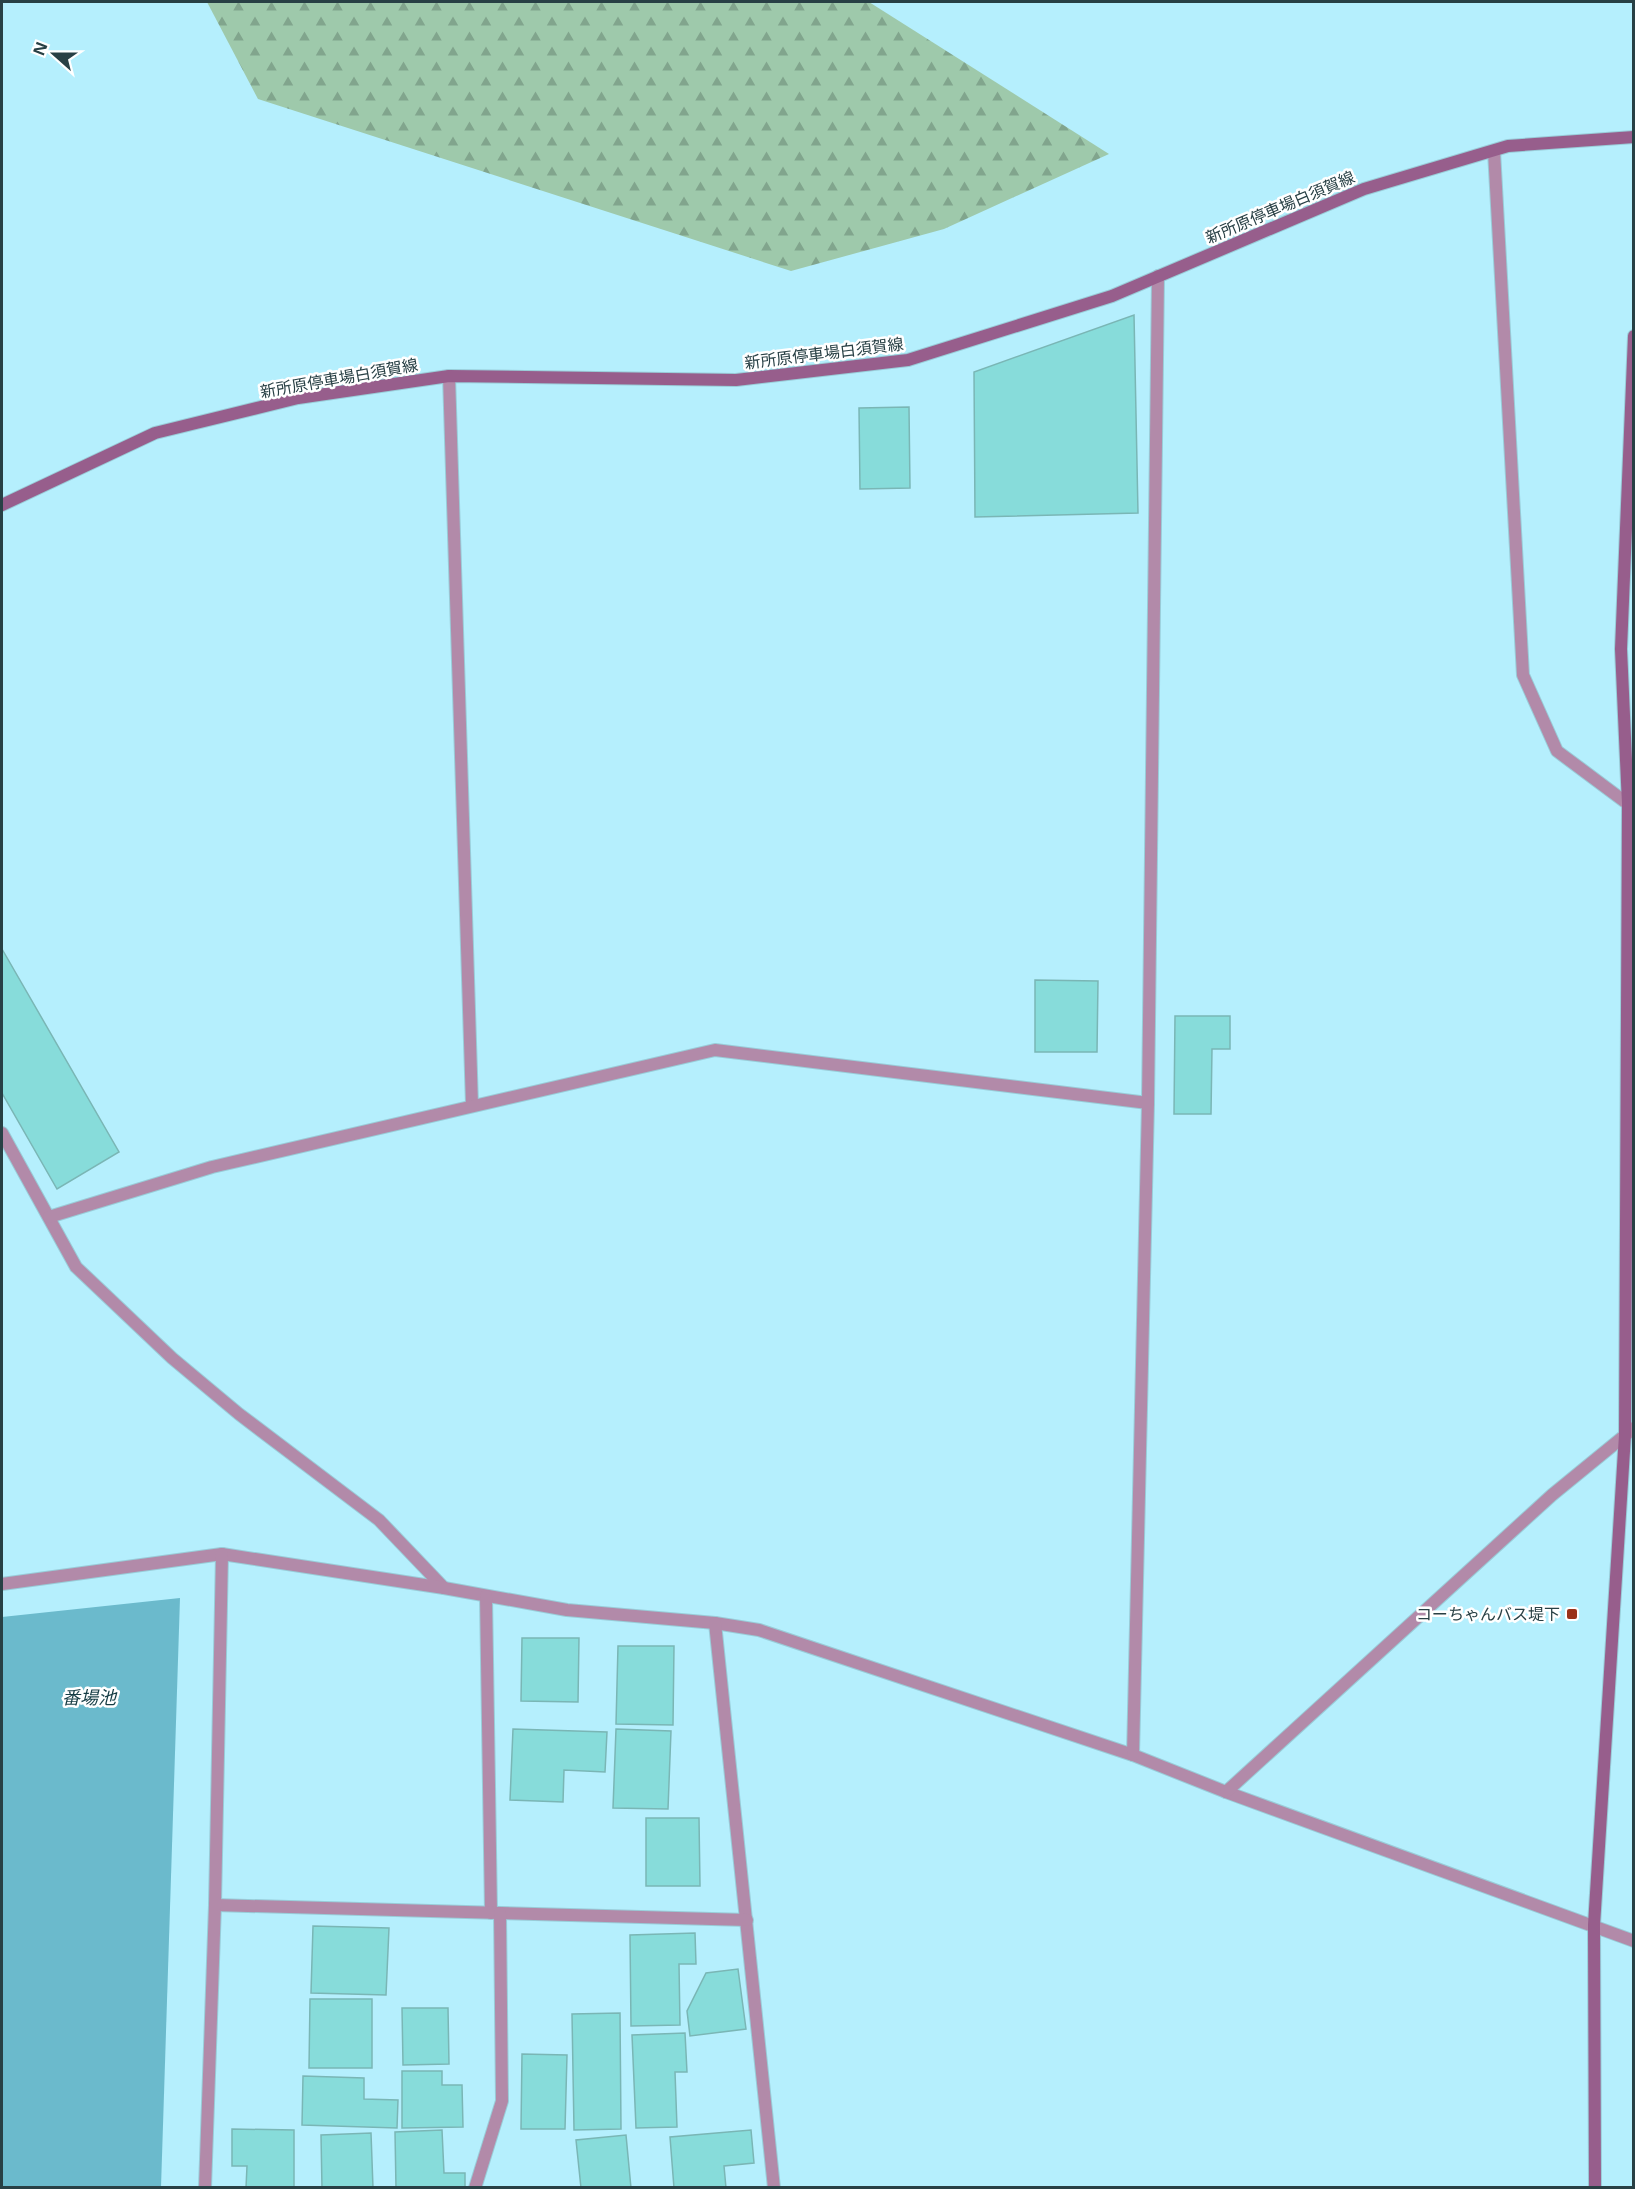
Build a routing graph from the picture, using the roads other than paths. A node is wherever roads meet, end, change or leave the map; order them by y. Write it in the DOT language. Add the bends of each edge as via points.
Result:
graph roads {
  1 [pos="1634,137"];
  2 [pos="1494,151"];
  3 [pos="1158,276"];
  4 [pos="1634,336"];
  5 [pos="449,376"];
  6 [pos="2,506"];
  7 [pos="1631,772"];
  8 [pos="1628,804"];
  9 [pos="1148,1102"];
  10 [pos="472,1105"];
  11 [pos="2,1133"];
  12 [pos="49,1217"];
  13 [pos="1629,1431"];
  14 [pos="222,1554"];
  15 [pos="2,1584"];
  16 [pos="444,1588"];
  17 [pos="486,1596"];
  18 [pos="715,1623"];
  19 [pos="1133,1755"];
  20 [pos="1226,1792"];
  21 [pos="215,1905"];
  22 [pos="495,1913"];
  23 [pos="747,1920"];
  24 [pos="1594,1926"];
  25 [pos="1634,1941"];
  26 [pos="205,2187"];
  27 [pos="475,2187"];
  28 [pos="774,2187"];
  29 [pos="1595,2187"];
  1 -- 2 [label="street, 新所原停車場白須賀線" via="1508,146"];
  2 -- 3 [label="street, 新所原停車場白須賀線" via="1364,189"];
  2 -- 8 [label="street" via="1523,675 1557,751"];
  3 -- 5 [label="street, 新所原停車場白須賀線" via="1112,296 908,360 736,380"];
  3 -- 9 [label="street"];
  4 -- 7 [label="street" via="1621,649"];
  5 -- 6 [label="street, 新所原停車場白須賀線" via="298,399 155,433"];
  5 -- 10 [label="street"];
  7 -- 8 [label="street"];
  8 -- 13 [label="street"];
  9 -- 10 [label="street" via="715,1050"];
  9 -- 19 [label="street"];
  10 -- 12 [label="street" via="212,1167"];
  11 -- 12 [label="street"];
  12 -- 16 [label="street" via="76,1267 164,1350 238,1414 379,1520"];
  13 -- 20 [label="street" via="1552,1495"];
  13 -- 24 [label="street"];
  14 -- 15 [label="street"];
  14 -- 16 [label="street"];
  14 -- 21 [label="street"];
  16 -- 17 [label="street"];
  17 -- 18 [label="street" via="567,1610"];
  17 -- 22 [label="street"];
  18 -- 19 [label="street" via="759,1630"];
  18 -- 23 [label="street"];
  19 -- 20 [label="street"];
  20 -- 24 [label="street"];
  21 -- 22 [label="street"];
  21 -- 26 [label="street"];
  22 -- 23 [label="street"];
  22 -- 27 [label="street" via="502,2101"];
  23 -- 28 [label="street"];
  24 -- 25 [label="street"];
  24 -- 29 [label="street"];
}
